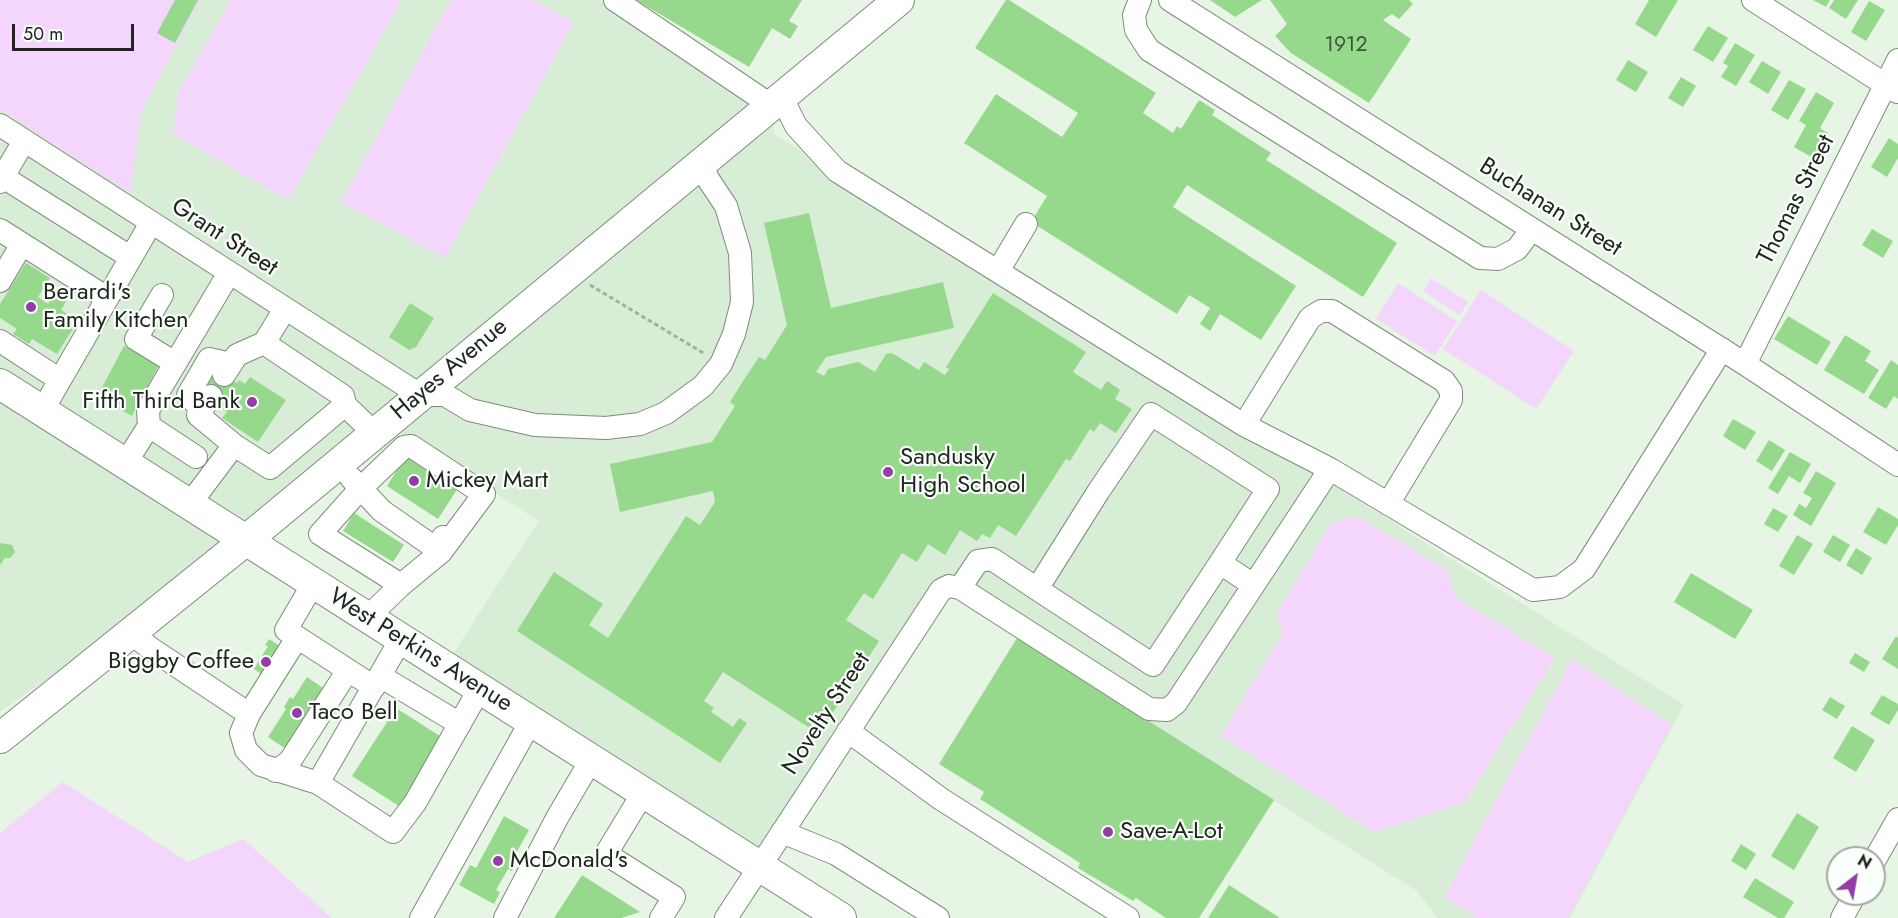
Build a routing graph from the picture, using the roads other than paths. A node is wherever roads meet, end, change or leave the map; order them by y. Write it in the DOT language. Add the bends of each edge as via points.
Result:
graph roads {
  1 [pos="615,0"];
  2 [pos="899,0"];
  3 [pos="1140,0"];
  4 [pos="1170,0"];
  5 [pos="1753,0"];
  6 [pos="1898,60"];
  7 [pos="1891,89"];
  8 [pos="777,102"];
  9 [pos="0,125"];
  10 [pos="24,141"];
  11 [pos="701,163"];
  12 [pos="1,180"];
  13 [pos="151,223"];
  14 [pos="1026,224"];
  15 [pos="1532,229"];
  16 [pos="0,230"];
  17 [pos="22,244"];
  18 [pos="130,257"];
  19 [pos="998,271"];
  20 [pos="230,273"];
  21 [pos="0,281"];
  22 [pos="162,295"];
  23 [pos="107,298"];
  24 [pos="285,309"];
  25 [pos="0,341"];
  26 [pos="264,343"];
  27 [pos="1722,349"];
  28 [pos="175,363"];
  29 [pos="1745,364"];
  30 [pos="60,380"];
  31 [pos="4,394"];
  32 [pos="420,395"];
  33 [pos="345,405"];
  34 [pos="42,411"];
  35 [pos="1244,425"];
  36 [pos="149,426"];
  37 [pos="374,433"];
  38 [pos="234,445"];
  39 [pos="196,457"];
  40 [pos="125,464"];
  41 [pos="338,464"];
  42 [pos="1898,465"];
  43 [pos="1330,470"];
  44 [pos="361,488"];
  45 [pos="1388,504"];
  46 [pos="189,506"];
  47 [pos="245,541"];
  48 [pos="441,552"];
  49 [pos="1220,563"];
  50 [pos="313,584"];
  51 [pos="1252,584"];
  52 [pos="401,585"];
  53 [pos="950,589"];
  54 [pos="1036,590"];
  55 [pos="367,618"];
  56 [pos="131,633"];
  57 [pos="297,638"];
  58 [pos="401,639"];
  59 [pos="348,670"];
  60 [pos="377,681"];
  61 [pos="480,688"];
  62 [pos="249,714"];
  63 [pos="531,721"];
  64 [pos="460,724"];
  65 [pos="848,731"];
  66 [pos="0,738"];
  67 [pos="591,760"];
  68 [pos="276,771"];
  69 [pos="318,783"];
  70 [pos="643,793"];
  71 [pos="1898,819"];
  72 [pos="782,832"];
  73 [pos="1883,846"];
  74 [pos="759,867"];
  75 [pos="421,918"];
  76 [pos="505,918"];
  77 [pos="661,918"];
  78 [pos="726,918"];
  79 [pos="841,918"];
  80 [pos="938,918"];
  81 [pos="1128,918"];
  1 -- 8 [label="street"];
  2 -- 8 [label="main road, Hayes Avenue"];
  3 -- 15 [label="street" via="1134,15 1136,30 1149,50 1480,258 1498,259 1517,249"];
  4 -- 15 [label="street, Buchanan Street"];
  5 -- 7 [label="street"];
  6 -- 7 [label="street, Thomas Street"];
  7 -- 29 [label="street, Thomas Street"];
  8 -- 11 [label="main road, Hayes Avenue"];
  8 -- 19 [label="street" via="837,171"];
  9 -- 10 [label="street, Grant Street"];
  10 -- 12 [label="street"];
  10 -- 13 [label="street, Grant Street"];
  11 -- 32 [label="main road, Hayes Avenue"];
  11 -- 32 [label="street" via="726,206 740,253 742,302 734,334 720,364 703,386 666,413 640,424 606,428 535,425 470,410 445,395"];
  12 -- 18 [label="street"];
  13 -- 18 [label="street"];
  13 -- 20 [label="street, Grant Street"];
  14 -- 19 [label="street"];
  15 -- 27 [label="street, Buchanan Street"];
  16 -- 17 [label="street"];
  17 -- 21 [label="street"];
  17 -- 23 [label="street"];
  18 -- 23 [label="street"];
  19 -- 35 [label="street"];
  20 -- 24 [label="street, Grant Street"];
  20 -- 28 [label="street"];
  22 -- 28 [label="street" via="136,339"];
  23 -- 30 [label="street"];
  24 -- 26 [label="street"];
  24 -- 32 [label="street, Grant Street"];
  25 -- 30 [label="street"];
  26 -- 33 [label="street" via="343,396"];
  26 -- 38 [label="street" via="237,355 228,370 209,359 188,395 206,403 198,415"];
  27 -- 29 [label="street, Buchanan Street"];
  27 -- 45 [label="street" via="1584,569 1560,586 1533,590"];
  28 -- 36 [label="street" via="148,411"];
  29 -- 42 [label="street, Buchanan Street"];
  30 -- 34 [label="street"];
  31 -- 34 [label="main road, West Perkins Avenue"];
  32 -- 37 [label="main road, Hayes Avenue"];
  33 -- 37 [label="street"];
  33 -- 38 [label="street" via="270,468"];
  34 -- 40 [label="main road, West Perkins Avenue"];
  35 -- 43 [label="street"];
  35 -- 45 [label="street" via="1310,318 1321,311 1332,311 1444,381 1451,391 1451,400"];
  36 -- 39 [label="street"];
  36 -- 40 [label="street"];
  37 -- 41 [label="main road, Hayes Avenue"];
  38 -- 46 [label="street"];
  40 -- 46 [label="main road, West Perkins Avenue"];
  41 -- 44 [label="street"];
  41 -- 47 [label="main road, Hayes Avenue"];
  43 -- 45 [label="street"];
  43 -- 51 [label="street"];
  44 -- 48 [label="street" via="382,511"];
  44 -- 48 [label="street" via="404,447 411,446 484,494"];
  44 -- 52 [label="street" via="320,534"];
  46 -- 47 [label="main road, West Perkins Avenue"];
  47 -- 50 [label="main road, West Perkins Avenue"];
  47 -- 56 [label="main road, Hayes Avenue"];
  48 -- 52 [label="street"];
  49 -- 51 [label="street"];
  49 -- 54 [label="street, Novelty Street" via="1154,665"];
  49 -- 54 [label="street" via="1268,489 1151,414"];
  50 -- 55 [label="main road, West Perkins Avenue"];
  50 -- 57 [label="street" via="286,630"];
  51 -- 53 [label="street" via="1176,703 1167,710 1149,709"];
  52 -- 55 [label="street"];
  53 -- 54 [label="street, Novelty Street" via="978,561 992,559"];
  53 -- 65 [label="street, Novelty Street"];
  55 -- 58 [label="main road, West Perkins Avenue"];
  56 -- 62 [label="street"];
  56 -- 66 [label="main road, Hayes Avenue"];
  57 -- 59 [label="street"];
  57 -- 62 [label="street"];
  58 -- 60 [label="street"];
  58 -- 61 [label="main road, West Perkins Avenue"];
  59 -- 60 [label="street"];
  59 -- 68 [label="street" via="290,761"];
  60 -- 64 [label="street"];
  60 -- 69 [label="street"];
  61 -- 63 [label="main road, West Perkins Avenue"];
  61 -- 64 [label="street"];
  62 -- 68 [label="street" via="241,733 246,750 261,765"];
  63 -- 67 [label="main road, West Perkins Avenue"];
  63 -- 75 [label="street"];
  64 -- 69 [label="street" via="415,803 393,832"];
  65 -- 72 [label="street, Novelty Street"];
  65 -- 81 [label="street" via="941,799"];
  67 -- 70 [label="main road, West Perkins Avenue"];
  67 -- 76 [label="street"];
  68 -- 69 [label="street"];
  70 -- 74 [label="main road, West Perkins Avenue"];
  70 -- 77 [label="street" via="606,854 674,897"];
  71 -- 73 [label="street"];
  72 -- 74 [label="street, Novelty Street"];
  72 -- 80 [label="street" via="836,854"];
  74 -- 78 [label="street, Novelty Street"];
  74 -- 79 [label="main road, West Perkins Avenue"];
}
